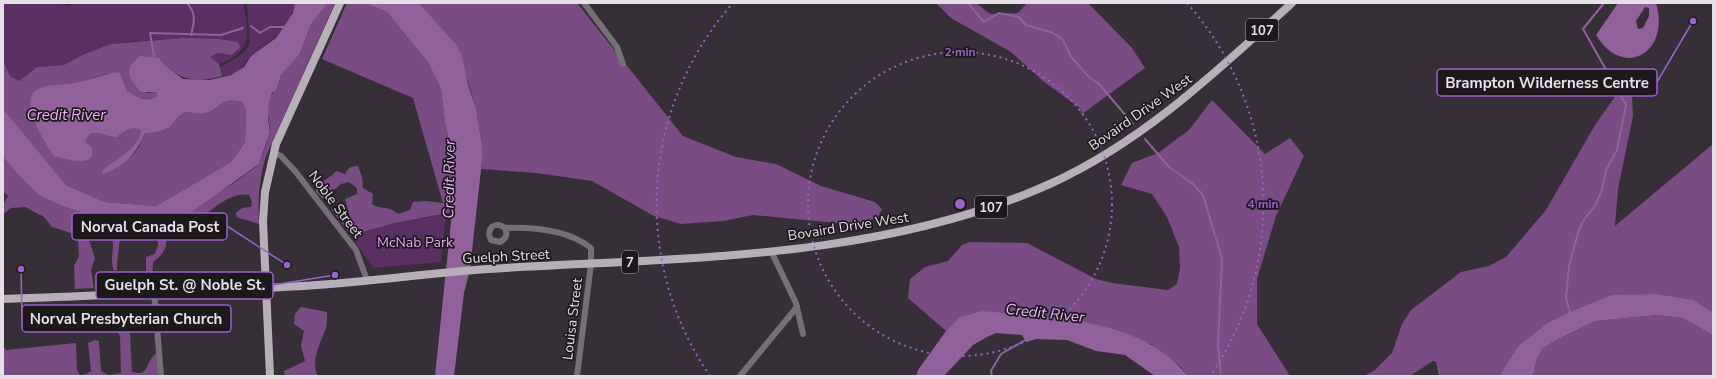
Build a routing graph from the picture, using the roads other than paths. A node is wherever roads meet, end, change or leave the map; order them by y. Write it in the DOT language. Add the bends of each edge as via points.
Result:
graph roads {
  1 [pos="584,3"];
  2 [pos="1292,3"];
  3 [pos="339,5"];
  4 [pos="623,64"];
  5 [pos="274,153"];
  6 [pos="505,228"];
  7 [pos="855,240"];
  8 [pos="771,251"];
  9 [pos="592,264"];
  10 [pos="367,280"];
  11 [pos="266,287"];
  12 [pos="154,292"];
  13 [pos="3,299"];
  14 [pos="797,307"];
  15 [pos="803,334"];
  16 [pos="161,376"];
  17 [pos="270,376"];
  18 [pos="577,376"];
  19 [pos="740,376"];
  1 -- 4 [label="street" via="617,47"];
  2 -- 7 [label="main road, Bovaird Drive West / 107" via="1162,116 1116,147 1070,173 1018,197 977,212 906,231"];
  3 -- 5 [label="main road"];
  5 -- 10 [label="street, Noble Street" via="295,171 356,250"];
  5 -- 11 [label="main road" via="263,211"];
  6 -- 9 [label="street" via="544,230 570,236 590,248"];
  7 -- 8 [label="main road, Bovaird Drive West / 7"];
  8 -- 9 [label="main road, Guelph Street / 7"];
  8 -- 14 [label="street"];
  9 -- 10 [label="main road, Guelph Street / 7" via="478,270"];
  9 -- 18 [label="street, Louisa Street"];
  10 -- 11 [label="main road, Guelph Street / 7"];
  11 -- 12 [label="main road, Guelph Street / 7"];
  11 -- 17 [label="main road"];
  12 -- 13 [label="main road, Guelph Street / 7"];
  12 -- 16 [label="street"];
  14 -- 15 [label="street"];
  14 -- 19 [label="street"];
}
